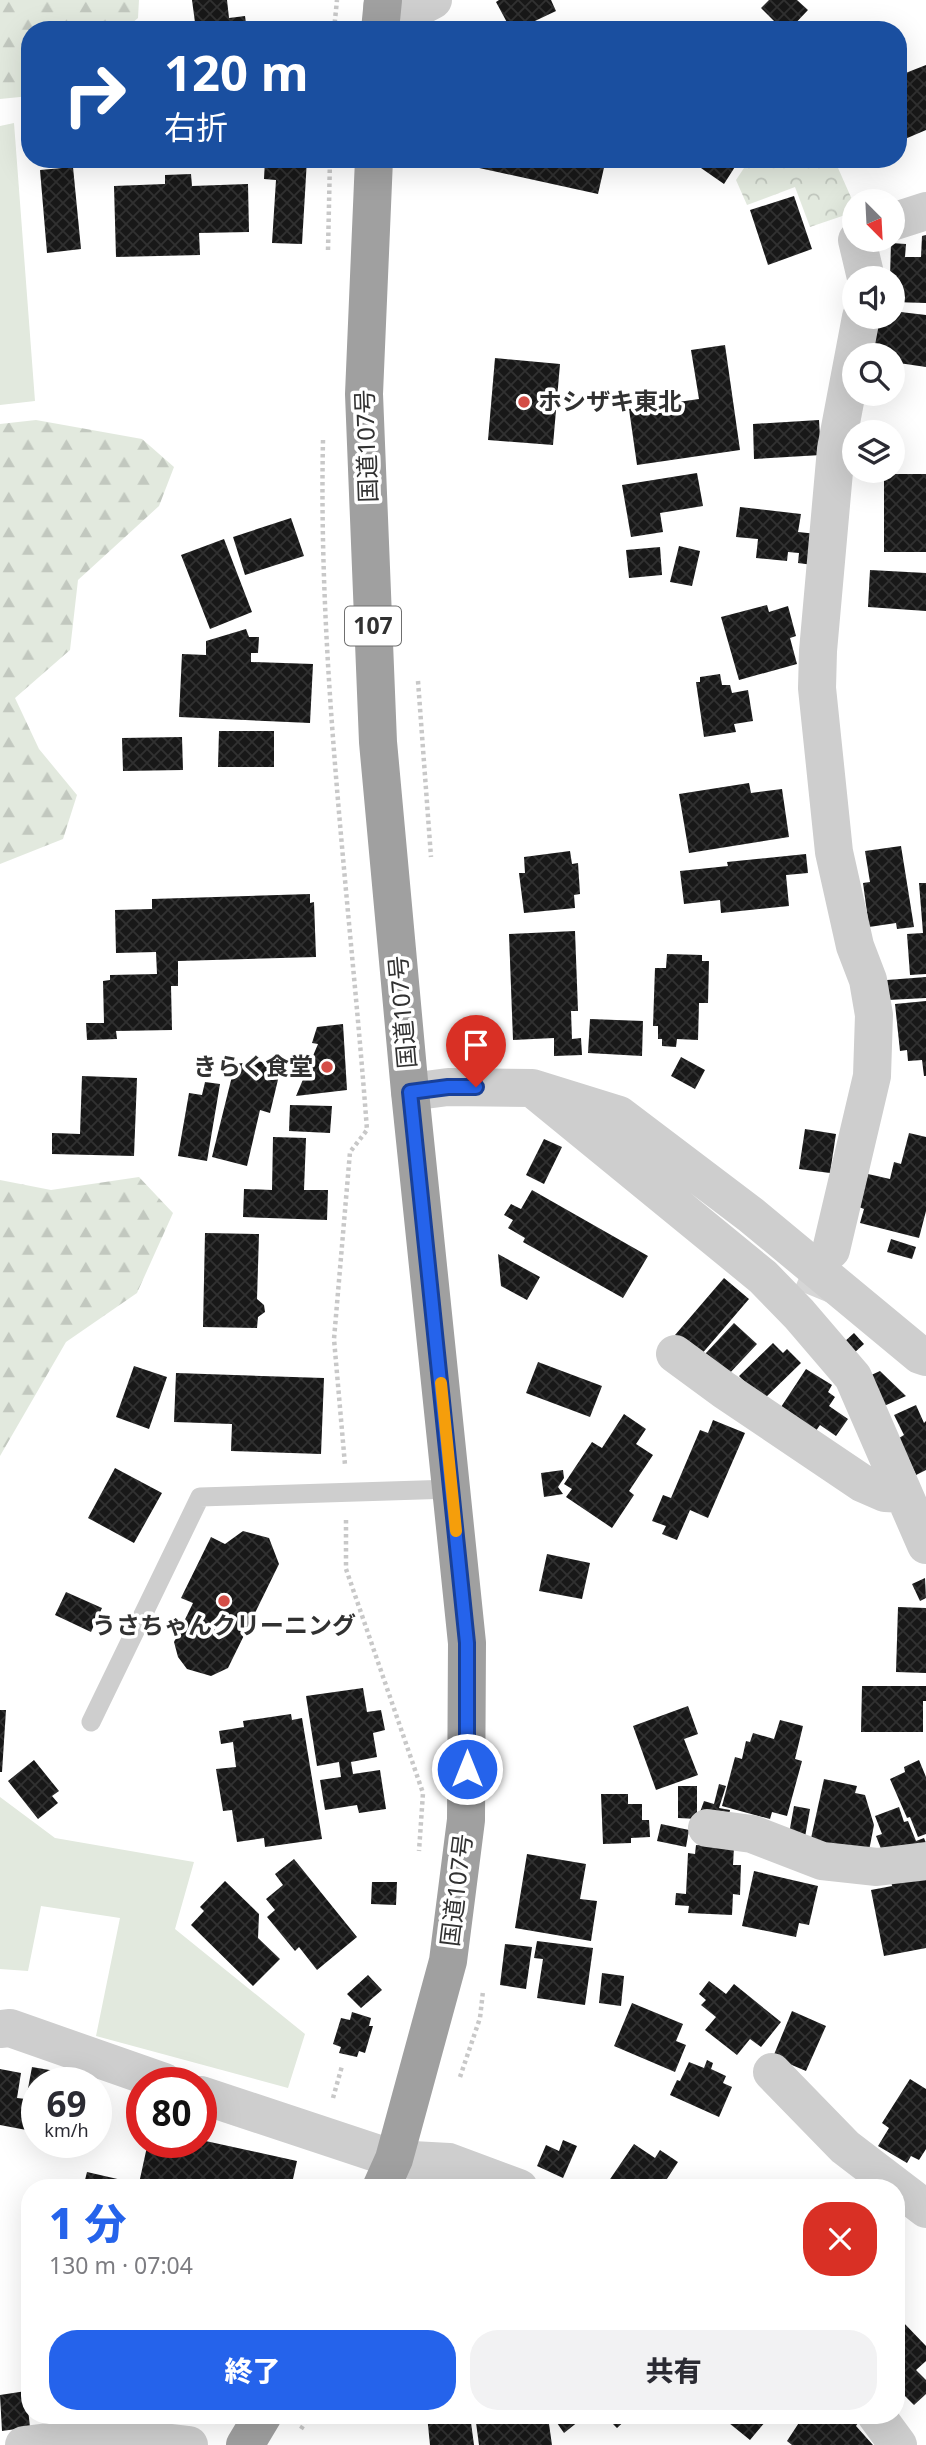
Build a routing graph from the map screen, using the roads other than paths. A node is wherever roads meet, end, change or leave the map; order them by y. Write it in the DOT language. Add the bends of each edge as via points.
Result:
graph roads {
  1 [pos="433,0"];
  2 [pos="382,12"];
  3 [pos="374,168"];
  4 [pos="926,211"];
  5 [pos="905,218"];
  6 [pos="859,329"];
  7 [pos="532,1088"];
  8 [pos="410,1092"];
  9 [pos="831,1251"];
  10 [pos="675,1354"];
  11 [pos="926,1357"];
  12 [pos="452,1489"];
  13 [pos="904,1494"];
  14 [pos="926,1545"];
  15 [pos="91,1722"];
  16 [pos="707,1828"];
  17 [pos="926,1861"];
  18 [pos="0,2029"];
  19 [pos="126,2069"];
  20 [pos="772,2072"];
  21 [pos="217,2102"];
  22 [pos="387,2173"];
  23 [pos="495,2179"];
  24 [pos="887,2179"];
  25 [pos="905,2193"];
  26 [pos="926,2209"];
  27 [pos="258,2424"];
  28 [pos="883,2424"];
  29 [pos="23,2445"];
  30 [pos="189,2445"];
  31 [pos="245,2445"];
  32 [pos="898,2445"];
  1 -- 2 [label="street" via="416,9"];
  3 -- 8 [label="highway, 国道107号 / 107" via="364,408 378,742"];
  4 -- 5 [label="street"];
  6 -- 9 [label="street" via="836,449 817,688 834,852 874,1015 872,1076"];
  7 -- 8 [label="street" via="448,1087"];
  7 -- 11 [label="street" via="619,1115"];
  7 -- 13 [label="street" via="763,1277 805,1305 853,1377"];
  8 -- 12 [label="highway, 国道107号 / 107"];
  10 -- 13 [label="street" via="862,1483 885,1493"];
  12 -- 15 [label="lane" via="200,1497"];
  12 -- 22 [label="highway, 国道107号 / 107" via="467,1643 466,1820 448,1961"];
  13 -- 14 [label="street"];
  16 -- 17 [label="street" via="752,1833 822,1861 877,1867"];
  18 -- 19 [label="street" via="10,2028"];
  20 -- 24 [label="street" via="845,2147"];
  21 -- 22 [label="street"];
  22 -- 23 [label="street" via="449,2162"];
  25 -- 26 [label="street"];
  27 -- 31 [label="highway"];
  28 -- 32 [label="street"];
  29 -- 30 [label="street" via="104,2435"];
}
